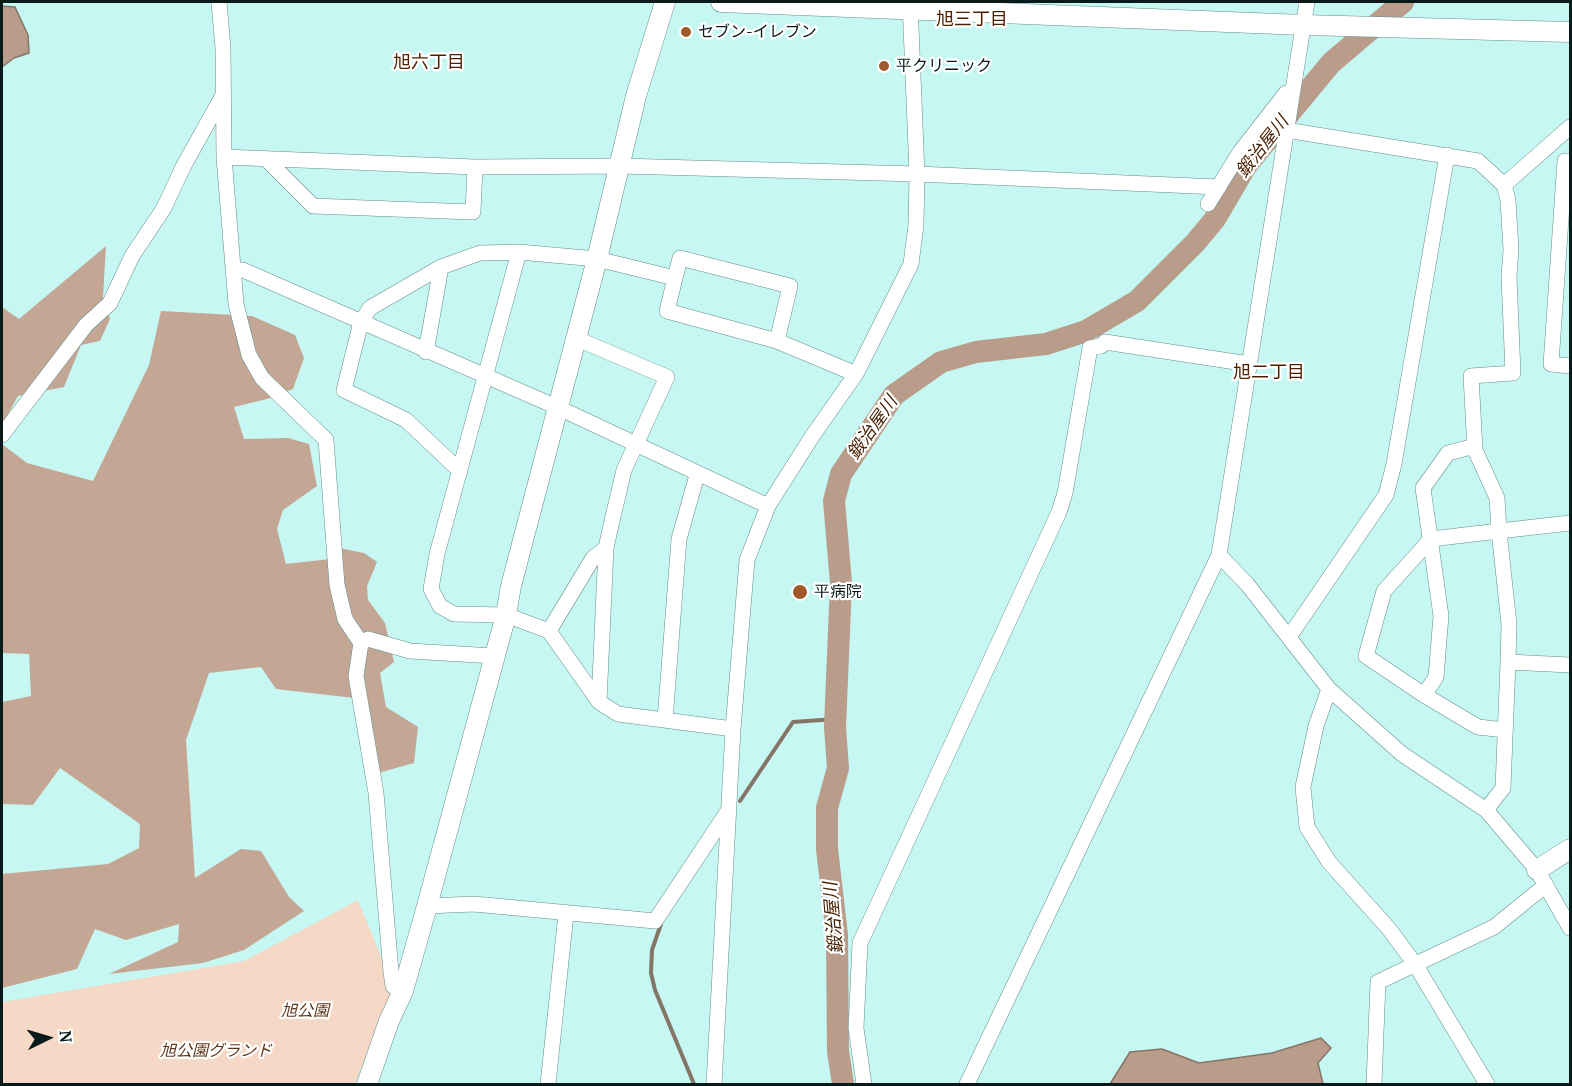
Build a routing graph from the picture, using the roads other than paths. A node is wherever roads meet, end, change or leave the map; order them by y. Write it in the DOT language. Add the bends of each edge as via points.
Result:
graph roads {
  1 [pos="219,2"];
  2 [pos="665,2"];
  3 [pos="721,2"];
  4 [pos="1307,2"];
  5 [pos="910,5"];
  6 [pos="1304,25"];
  7 [pos="1570,32"];
  8 [pos="1292,94"];
  9 [pos="222,97"];
  10 [pos="1570,127"];
  11 [pos="1286,130"];
  12 [pos="1446,155"];
  13 [pos="225,157"];
  14 [pos="266,159"];
  15 [pos="1570,161"];
  16 [pos="620,166"];
  17 [pos="476,167"];
  18 [pos="917,174"];
  19 [pos="1504,184"];
  20 [pos="1219,188"];
  21 [pos="1208,204"];
  22 [pos="519,252"];
  23 [pos="597,259"];
  24 [pos="441,267"];
  25 [pos="234,270"];
  26 [pos="675,278"];
  27 [pos="361,322"];
  28 [pos="575,338"];
  29 [pos="777,341"];
  30 [pos="426,352"];
  31 [pos="1249,364"];
  32 [pos="1570,366"];
  33 [pos="856,374"];
  34 [pos="486,377"];
  35 [pos="559,408"];
  36 [pos="2,435"];
  37 [pos="636,445"];
  38 [pos="1475,446"];
  39 [pos="460,471"];
  40 [pos="697,475"];
  41 [pos="768,506"];
  42 [pos="1570,523"];
  43 [pos="1500,531"];
  44 [pos="1431,539"];
  45 [pos="606,549"];
  46 [pos="1219,555"];
  47 [pos="507,615"];
  48 [pos="549,631"];
  49 [pos="1289,637"];
  50 [pos="361,643"];
  51 [pos="494,656"];
  52 [pos="1508,662"];
  53 [pos="1570,665"];
  54 [pos="1329,689"];
  55 [pos="1424,695"];
  56 [pos="598,702"];
  57 [pos="665,720"];
  58 [pos="733,729"];
  59 [pos="1505,729"];
  60 [pos="1486,810"];
  61 [pos="728,811"];
  62 [pos="1570,849"];
  63 [pos="1542,877"];
  64 [pos="427,906"];
  65 [pos="566,914"];
  66 [pos="1570,928"];
  67 [pos="1415,964"];
  68 [pos="403,991"];
  69 [pos="367,1084"];
  70 [pos="548,1084"];
  71 [pos="714,1084"];
  72 [pos="864,1084"];
  73 [pos="968,1084"];
  74 [pos="1374,1084"];
  75 [pos="1487,1084"];
  1 -- 9 [label="street"];
  2 -- 16 [label="street" via="636,96"];
  3 -- 5 [label="street"];
  4 -- 6 [label="street"];
  5 -- 6 [label="street"];
  5 -- 18 [label="street"];
  6 -- 7 [label="street"];
  6 -- 8 [label="street"];
  8 -- 11 [label="street"];
  8 -- 20 [label="street" via="1286,93 1260,126"];
  9 -- 13 [label="street"];
  9 -- 36 [label="street" via="164,208 132,255 110,303 86,325"];
  10 -- 19 [label="street"];
  11 -- 12 [label="street"];
  11 -- 31 [label="street"];
  12 -- 19 [label="street" via="1478,161"];
  12 -- 49 [label="street" via="1386,495"];
  13 -- 14 [label="street"];
  13 -- 25 [label="street"];
  14 -- 17 [label="street"];
  14 -- 17 [label="street" via="313,206 473,212"];
  15 -- 32 [label="street" via="1565,161 1551,364"];
  16 -- 17 [label="street"];
  16 -- 18 [label="street"];
  16 -- 23 [label="street"];
  18 -- 20 [label="street"];
  18 -- 33 [label="street" via="910,264"];
  19 -- 38 [label="street" via="1511,250 1513,373 1471,376"];
  20 -- 21 [label="street"];
  22 -- 23 [label="street"];
  22 -- 24 [label="street" via="480,253"];
  22 -- 34 [label="street"];
  23 -- 26 [label="street"];
  23 -- 28 [label="street"];
  24 -- 27 [label="street" via="370,308"];
  24 -- 30 [label="street"];
  25 -- 27 [label="street" via="243,270"];
  25 -- 50 [label="street" via="236,304 249,355 276,394 326,440 337,585 345,619"];
  26 -- 29 [label="street" via="667,311"];
  26 -- 29 [label="street" via="680,258 790,286"];
  27 -- 30 [label="street"];
  27 -- 39 [label="street" via="344,390 406,420"];
  28 -- 35 [label="street"];
  28 -- 37 [label="street" via="667,377"];
  29 -- 33 [label="street"];
  30 -- 34 [label="street"];
  31 -- 46 [label="street"];
  31 -- 72 [label="street" via="1105,342 1090,348 1059,512 860,943 856,1028"];
  33 -- 41 [label="street"];
  34 -- 35 [label="street"];
  34 -- 39 [label="street"];
  35 -- 37 [label="street"];
  35 -- 47 [label="street" via="511,586"];
  37 -- 40 [label="street"];
  37 -- 45 [label="street" via="624,470"];
  38 -- 43 [label="street" via="1497,498"];
  38 -- 44 [label="street" via="1448,453 1423,488"];
  39 -- 47 [label="street" via="431,589 440,606 454,614"];
  40 -- 41 [label="street"];
  40 -- 57 [label="street" via="679,539"];
  41 -- 58 [label="street" via="747,560"];
  42 -- 43 [label="street"];
  43 -- 44 [label="street"];
  43 -- 52 [label="street" via="1509,624"];
  44 -- 55 [label="street" via="1441,616 1436,677"];
  44 -- 55 [label="street" via="1384,591 1366,656"];
  45 -- 48 [label="street" via="593,558"];
  45 -- 56 [label="street"];
  46 -- 49 [label="street"];
  46 -- 73 [label="street"];
  47 -- 48 [label="street"];
  47 -- 51 [label="street"];
  48 -- 56 [label="street"];
  49 -- 54 [label="street"];
  50 -- 51 [label="street" via="368,639 410,651"];
  50 -- 68 [label="street" via="356,676 376,793 391,972 393,986"];
  51 -- 64 [label="street"];
  52 -- 53 [label="street"];
  52 -- 59 [label="street"];
  54 -- 60 [label="street" via="1402,754"];
  54 -- 67 [label="street" via="1316,726 1303,787 1307,827 1329,862"];
  55 -- 59 [label="street" via="1478,728"];
  56 -- 57 [label="street" via="618,714"];
  57 -- 58 [label="street"];
  58 -- 61 [label="street"];
  59 -- 60 [label="street" via="1503,788"];
  60 -- 63 [label="street"];
  61 -- 65 [label="street" via="655,921"];
  61 -- 71 [label="street"];
  62 -- 63 [label="street"];
  63 -- 66 [label="street"];
  63 -- 67 [label="street" via="1494,927"];
  64 -- 65 [label="street" via="474,904"];
  64 -- 68 [label="street"];
  65 -- 70 [label="street"];
  67 -- 74 [label="street" via="1378,982"];
  67 -- 75 [label="street"];
  68 -- 69 [label="street" via="388,1021"];
}
